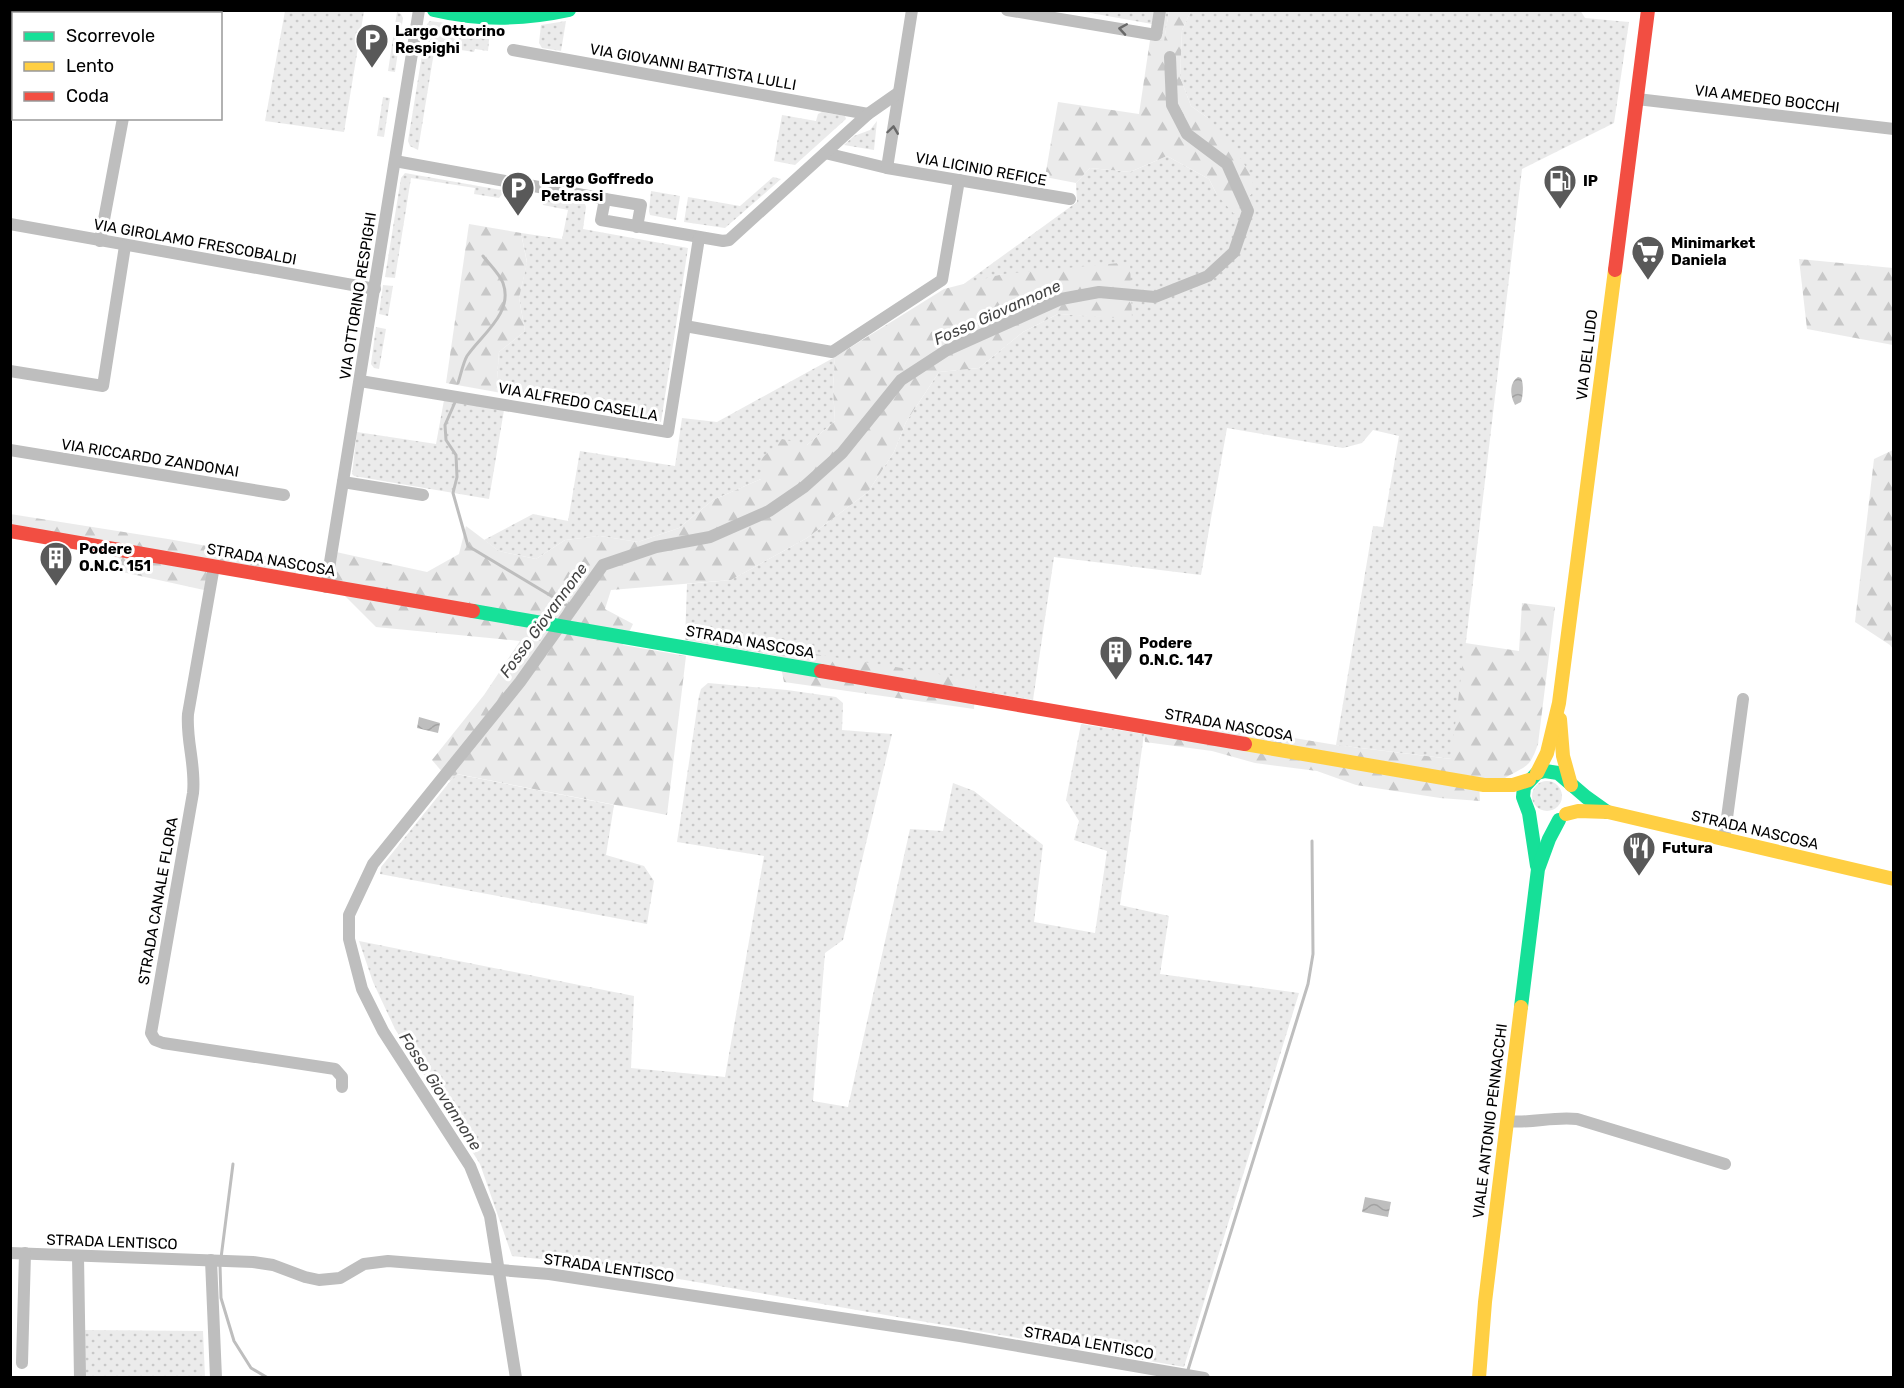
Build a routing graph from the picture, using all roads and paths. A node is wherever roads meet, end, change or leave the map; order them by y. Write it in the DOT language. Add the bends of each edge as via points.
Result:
graph roads {
  1 [pos="419,10"];
  2 [pos="434,10"];
  3 [pos="569,10"];
  4 [pos="912,10"];
  5 [pos="1007,10"];
  6 [pos="1160,10"];
  7 [pos="1648,10"];
  8 [pos="513,50"];
  9 [pos="898,93"];
  10 [pos="1637,99"];
  11 [pos="868,114"];
  12 [pos="123,120"];
  13 [pos="1893,129"];
  14 [pos="825,153"];
  15 [pos="395,161"];
  16 [pos="887,168"];
  17 [pos="958,180"];
  18 [pos="605,199"];
  19 [pos="1070,199"];
  20 [pos="10,224"];
  21 [pos="637,227"];
  22 [pos="699,238"];
  23 [pos="100,241"];
  24 [pos="125,246"];
  25 [pos="375,289"];
  26 [pos="685,326"];
  27 [pos="10,371"];
  28 [pos="360,381"];
  29 [pos="10,450"];
  30 [pos="343,482"];
  31 [pos="284,495"];
  32 [pos="423,495"];
  33 [pos="10,531"];
  34 [pos="214,566"];
  35 [pos="326,587"];
  36 [pos="1743,699"];
  37 [pos="1559,703"];
  38 [pos="1533,776"];
  39 [pos="1571,783"];
  40 [pos="1484,785"];
  41 [pos="1527,810"];
  42 [pos="1608,812"];
  43 [pos="1562,817"];
  44 [pos="1724,840"];
  45 [pos="1538,869"];
  46 [pos="1893,879"];
  47 [pos="342,1087"];
  48 [pos="1507,1121"];
  49 [pos="1725,1164"];
  50 [pos="10,1253"];
  51 [pos="25,1253"];
  52 [pos="78,1256"];
  53 [pos="211,1260"];
  54 [pos="22,1363"];
  55 [pos="80,1377"];
  56 [pos="216,1377"];
  57 [pos="1201,1377"];
  58 [pos="1479,1377"];
  1 -- 15 [label="street, VIA OTTORINO RESPIGHI"];
  2 -- 3 [label="street" via="461,17 503,20"];
  4 -- 9 [label="street"];
  6 -- 5 [label="street, one-way" via="1156,35"];
  7 -- 10 [label="street, VIA DEL LIDO"];
  8 -- 11 [label="street, VIA GIOVANNI BATTISTA LULLI"];
  9 -- 11 [label="street"];
  16 -- 9 [label="street, one-way"];
  10 -- 13 [label="street, VIA AMEDEO BOCCHI"];
  10 -- 37 [label="street, VIA DEL LIDO"];
  11 -- 14 [label="street"];
  12 -- 23 [label="street"];
  14 -- 16 [label="street, VIA LICINIO REFICE"];
  14 -- 22 [label="street" via="735,236 723,241"];
  15 -- 18 [label="street"];
  15 -- 25 [label="street, VIA OTTORINO RESPIGHI"];
  16 -- 17 [label="street, VIA LICINIO REFICE"];
  17 -- 19 [label="street, VIA LICINIO REFICE"];
  17 -- 26 [label="street" via="942,280 832,352"];
  18 -- 21 [label="street" via="602,220"];
  18 -- 21 [label="street" via="641,205"];
  20 -- 23 [label="street, VIA GIROLAMO FRESCOBALDI"];
  21 -- 22 [label="street"];
  22 -- 26 [label="street, VIA ALFREDO CASELLA"];
  23 -- 24 [label="street, VIA GIROLAMO FRESCOBALDI"];
  24 -- 25 [label="street, VIA GIROLAMO FRESCOBALDI"];
  24 -- 27 [label="street" via="103,386"];
  25 -- 28 [label="street, VIA OTTORINO RESPIGHI"];
  26 -- 28 [label="street, VIA ALFREDO CASELLA" via="668,432"];
  28 -- 30 [label="street, VIA OTTORINO RESPIGHI"];
  29 -- 31 [label="street, VIA RICCARDO ZANDONAI"];
  30 -- 32 [label="street"];
  30 -- 35 [label="street, VIA OTTORINO RESPIGHI"];
  33 -- 34 [label="street, STRADA NASCOSA"];
  34 -- 35 [label="street, STRADA NASCOSA"];
  34 -- 47 [label="street, STRADA CANALE FLORA" via="188,714 194,787 151,1033 163,1043 335,1069 342,1077"];
  35 -- 40 [label="street, STRADA NASCOSA"];
  36 -- 44 [label="street"];
  37 -- 38 [label="street, VIA DEL LIDO" via="1546,753"];
  37 -- 39 [label="street, VIA DEL LIDO" via="1563,756"];
  38 -- 39 [label="street" via="1552,771"];
  38 -- 40 [label="street, STRADA NASCOSA" via="1520,785"];
  38 -- 41 [label="street" via="1524,787"];
  39 -- 42 [label="street, STRADA NASCOSA"];
  39 -- 43 [label="street" via="1573,803"];
  40 -- 41 [label="street, STRADA NASCOSA"];
  41 -- 43 [label="street" via="1543,821"];
  41 -- 45 [label="street, VIALE ANTONIO PENNACCHI"];
  42 -- 43 [label="street, STRADA NASCOSA" via="1578,811"];
  42 -- 44 [label="street, STRADA NASCOSA"];
  43 -- 45 [label="street, VIALE ANTONIO PENNACCHI"];
  44 -- 46 [label="street, STRADA NASCOSA"];
  45 -- 48 [label="street, VIALE ANTONIO PENNACCHI"];
  48 -- 49 [label="street" via="1577,1119"];
  48 -- 58 [label="street, VIALE ANTONIO PENNACCHI"];
  50 -- 51 [label="street, STRADA LENTISCO"];
  51 -- 52 [label="street, STRADA LENTISCO"];
  51 -- 54 [label="street"];
  52 -- 53 [label="street, STRADA LENTISCO"];
  52 -- 55 [label="street"];
  53 -- 56 [label="street"];
  53 -- 57 [label="street, STRADA LENTISCO" via="267,1264 324,1281 340,1278 364,1264 383,1261 513,1270 916,1329"];
}
